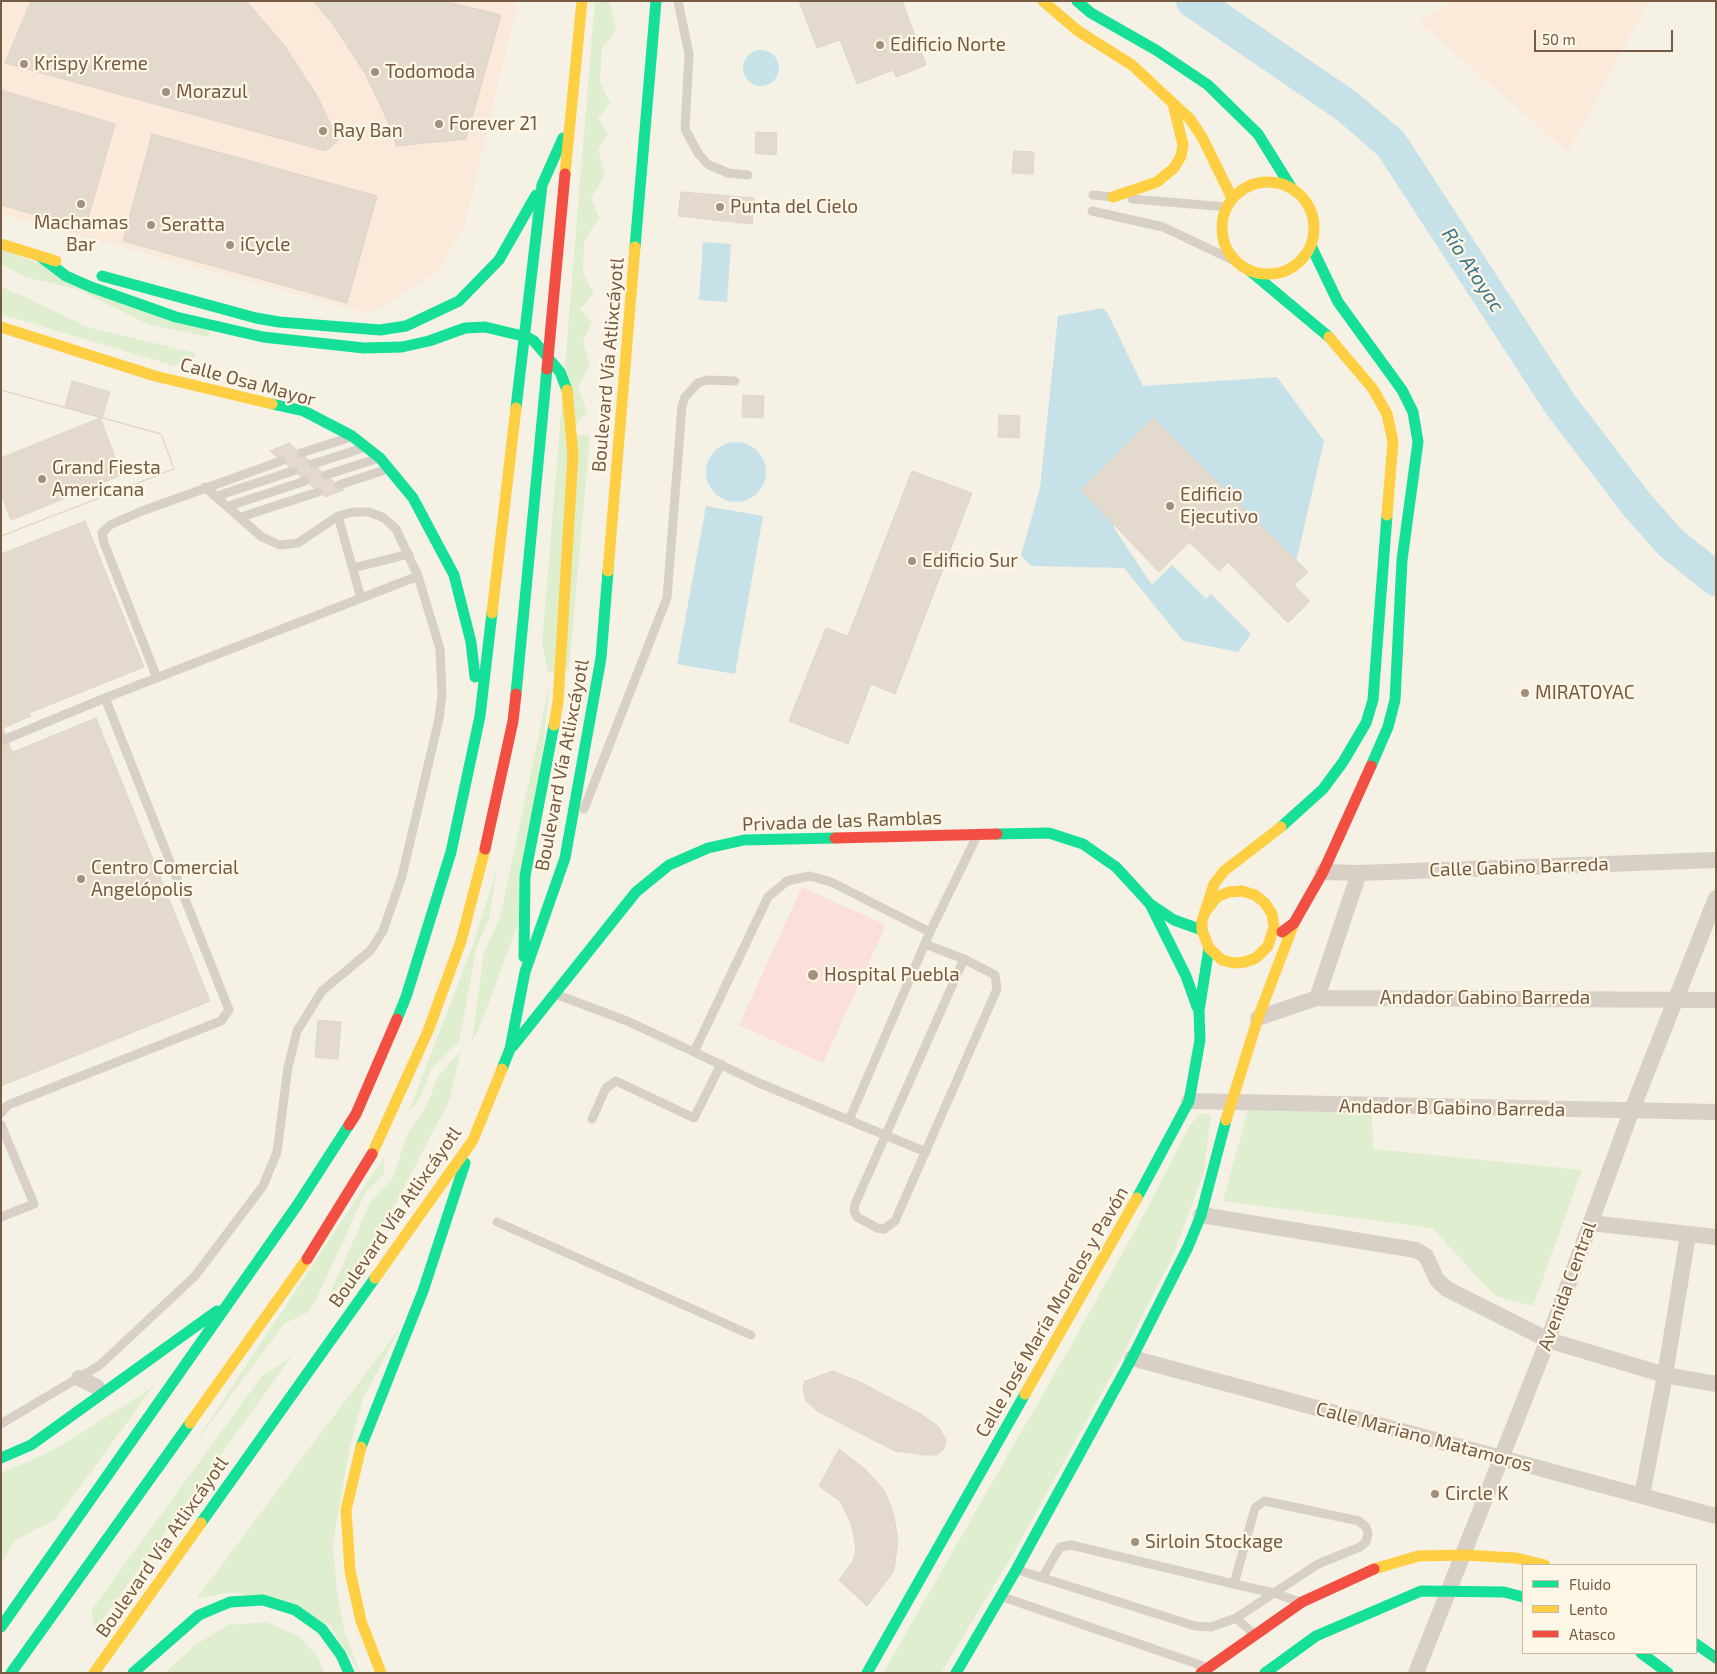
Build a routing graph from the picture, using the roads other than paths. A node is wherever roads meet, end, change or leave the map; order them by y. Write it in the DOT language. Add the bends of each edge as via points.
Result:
graph roads {
  1 [pos="582,1"];
  2 [pos="656,1"];
  3 [pos="678,1"];
  4 [pos="1043,1"];
  5 [pos="1077,1"];
  6 [pos="1172,100"];
  7 [pos="571,122"];
  8 [pos="748,175"];
  9 [pos="542,185"];
  10 [pos="1291,187"];
  11 [pos="1093,195"];
  12 [pos="1114,197"];
  13 [pos="1230,203"];
  14 [pos="1092,211"];
  15 [pos="1,244"];
  16 [pos="1311,246"];
  17 [pos="41,256"];
  18 [pos="1237,262"];
  19 [pos="1249,270"];
  20 [pos="1,327"];
  21 [pos="735,381"];
  22 [pos="352,436"];
  23 [pos="366,447"];
  24 [pos="301,454"];
  25 [pos="380,458"];
  26 [pos="281,461"];
  27 [pos="313,464"];
  28 [pos="390,468"];
  29 [pos="293,471"];
  30 [pos="326,475"];
  31 [pos="305,481"];
  32 [pos="339,485"];
  33 [pos="205,487"];
  34 [pos="318,492"];
  35 [pos="217,496"];
  36 [pos="229,506"];
  37 [pos="338,516"];
  38 [pos="241,517"];
  39 [pos="409,554"];
  40 [pos="353,568"];
  41 [pos="418,576"];
  42 [pos="361,598"];
  43 [pos="157,678"];
  44 [pos="105,698"];
  45 [pos="480,716"];
  46 [pos="1,741"];
  47 [pos="978,833"];
  48 [pos="565,858"];
  49 [pos="1716,860"];
  50 [pos="1323,872"];
  51 [pos="1359,873"];
  52 [pos="1716,898"];
  53 [pos="1150,904"];
  54 [pos="1205,912"];
  55 [pos="1294,923"];
  56 [pos="1202,930"];
  57 [pos="930,932"];
  58 [pos="1270,943"];
  59 [pos="925,944"];
  60 [pos="1208,948"];
  61 [pos="964,959"];
  62 [pos="1275,971"];
  63 [pos="525,972"];
  64 [pos="553,994"];
  65 [pos="1317,998"];
  66 [pos="1674,999"];
  67 [pos="1716,1000"];
  68 [pos="1199,1011"];
  69 [pos="1258,1018"];
  70 [pos="510,1049"];
  71 [pos="694,1052"];
  72 [pos="721,1064"];
  73 [pos="1189,1101"];
  74 [pos="1231,1102"];
  75 [pos="1630,1112"];
  76 [pos="1716,1112"];
  77 [pos="1,1113"];
  78 [pos="592,1119"];
  79 [pos="849,1120"];
  80 [pos="1,1124"];
  81 [pos="886,1135"];
  82 [pos="473,1140"];
  83 [pos="926,1152"];
  84 [pos="1201,1215"];
  85 [pos="1,1218"];
  86 [pos="497,1222"];
  87 [pos="1590,1223"];
  88 [pos="1688,1235"];
  89 [pos="1716,1237"];
  90 [pos="232,1300"];
  91 [pos="751,1335"];
  92 [pos="1548,1340"];
  93 [pos="1132,1358"];
  94 [pos="1665,1375"];
  95 [pos="79,1378"];
  96 [pos="1716,1384"];
  97 [pos="96,1387"];
  98 [pos="1,1424"];
  99 [pos="1,1458"];
  100 [pos="1501,1458"];
  101 [pos="1642,1496"];
  102 [pos="1716,1516"];
  103 [pos="1464,1555"];
  104 [pos="1541,1564"];
  105 [pos="1016,1570"];
  106 [pos="1042,1578"];
  107 [pos="1234,1584"];
  108 [pos="1450,1590"];
  109 [pos="1274,1593"];
  110 [pos="1000,1597"];
  111 [pos="1522,1597"];
  112 [pos="1302,1602"];
  113 [pos="1236,1618"];
  114 [pos="1,1627"];
  115 [pos="1256,1635"];
  116 [pos="1697,1645"];
  117 [pos="1642,1654"];
  118 [pos="1716,1658"];
  119 [pos="1205,1670"];
  120 [pos="11,1673"];
  121 [pos="94,1673"];
  122 [pos="133,1673"];
  123 [pos="349,1673"];
  124 [pos="381,1673"];
  125 [pos="867,1673"];
  126 [pos="956,1673"];
  127 [pos="1265,1673"];
  128 [pos="1416,1673"];
  129 [pos="1668,1673"];
  1 -- 7 [label="main road"];
  2 -- 48 [label="main road, Boulevard Vía Atlixcáyotl" via="601,658"];
  3 -- 8 [label="lane" via="689,54 685,130 707,164 728,173"];
  4 -- 6 [label="main road" via="1078,31 1132,65"];
  5 -- 10 [label="main road" via="1091,13 1156,50 1208,85 1258,134"];
  6 -- 12 [label="main road" via="1183,145 1174,168 1157,182"];
  6 -- 13 [label="main road" via="1190,118 1202,137"];
  7 -- 9 [label="main road"];
  7 -- 120 [label="main road" via="513,721 483,860 461,941 428,1031 379,1141 317,1246"];
  9 -- 17 [label="main road" via="500,260 459,301 406,326 380,330 256,318"];
  9 -- 45 [label="main road"];
  10 -- 13 [label="main road" via="1270,181 1260,182 1245,188"];
  10 -- 16 [label="main road" via="1302,195 1312,213 1314,233"];
  11 -- 12 [label="lane"];
  12 -- 13 [label="lane"];
  13 -- 18 [label="main road" via="1222,222 1222,236"];
  14 -- 18 [label="lane" via="1163,227"];
  15 -- 17 [label="main road"];
  16 -- 19 [label="main road" via="1291,268 1263,274"];
  16 -- 50 [label="main road" via="1338,302 1402,390 1413,412 1418,442 1402,560 1395,700 1388,727"];
  17 -- 63 [label="main road" via="78,282 176,317 263,337 364,348 402,347 465,328 485,327 527,336 560,372 568,394 573,455 558,702 525,876"];
  18 -- 19 [label="main road"];
  19 -- 54 [label="main road" via="1319,327 1344,352 1373,389 1386,414 1394,442 1373,700 1366,722 1323,789 1300,812 1224,871 1214,884"];
  20 -- 22 [label="main road, Calle Osa Mayor" via="155,376 304,411"];
  21 -- 48 [label="lane" via="707,380 698,383 685,397 667,598"];
  22 -- 23 [label="main road, Calle Osa Mayor"];
  22 -- 24 [label="lane"];
  23 -- 25 [label="main road, Calle Osa Mayor"];
  23 -- 27 [label="lane"];
  25 -- 28 [label="main road, Calle Osa Mayor"];
  25 -- 30 [label="lane"];
  26 -- 33 [label="lane"];
  28 -- 32 [label="lane"];
  28 -- 45 [label="main road, Calle Osa Mayor" via="413,498 454,575 471,642"];
  29 -- 35 [label="lane"];
  31 -- 36 [label="lane"];
  33 -- 35 [label="lane"];
  33 -- 43 [label="lane" via="110,525 102,532"];
  34 -- 38 [label="lane"];
  35 -- 36 [label="lane"];
  36 -- 38 [label="lane"];
  37 -- 38 [label="lane" via="298,543 280,545 262,537"];
  37 -- 39 [label="lane" via="369,512 384,518 396,529"];
  37 -- 40 [label="lane"];
  39 -- 40 [label="lane"];
  39 -- 41 [label="lane"];
  40 -- 42 [label="lane"];
  41 -- 42 [label="lane"];
  41 -- 95 [label="lane" via="440,649 442,695 402,876 383,931 370,952 322,991 296,1031 277,1152 263,1186 195,1276 100,1365"];
  42 -- 43 [label="lane"];
  43 -- 44 [label="lane"];
  44 -- 46 [label="lane"];
  44 -- 77 [label="lane" via="230,1010 221,1021 8,1105"];
  45 -- 90 [label="main road" via="451,852 395,1023 356,1114"];
  47 -- 53 [label="main road, Privada de las Ramblas" via="1049,833 1083,844 1116,867"];
  47 -- 57 [label="lane"];
  47 -- 64 [label="main road, Privada de las Ramblas" via="744,840 708,848 668,865 636,892"];
  48 -- 63 [label="main road, Boulevard Vía Atlixcáyotl"];
  49 -- 51 [label="street, Calle Gabino Barreda"];
  50 -- 51 [label="street, Calle Gabino Barreda"];
  50 -- 55 [label="main road"];
  51 -- 65 [label="street"];
  52 -- 66 [label="street, Avenida Central"];
  53 -- 56 [label="main road, Privada de las Ramblas" via="1174,920"];
  53 -- 68 [label="main road" via="1186,976"];
  54 -- 56 [label="main road"];
  54 -- 58 [label="main road" via="1217,897 1229,892 1255,895 1272,914 1274,927"];
  55 -- 58 [label="main road"];
  55 -- 62 [label="main road"];
  56 -- 60 [label="main road"];
  57 -- 59 [label="lane"];
  57 -- 71 [label="lane" via="831,882 810,876 787,881 768,897"];
  58 -- 60 [label="main road" via="1256,958 1234,963 1222,960"];
  58 -- 62 [label="main road"];
  59 -- 61 [label="lane"];
  59 -- 79 [label="lane"];
  60 -- 68 [label="main road, Calle José María Morelos y Pavón"];
  61 -- 81 [label="lane"];
  61 -- 83 [label="lane" via="995,975 997,989"];
  62 -- 69 [label="main road"];
  63 -- 70 [label="main road, Boulevard Vía Atlixcáyotl"];
  64 -- 70 [label="main road, Privada de las Ramblas"];
  64 -- 71 [label="lane" via="627,1021"];
  65 -- 66 [label="street, Andador Gabino Barreda"];
  65 -- 69 [label="street, Andador Gabino Barreda"];
  66 -- 67 [label="street, Andador Gabino Barreda"];
  66 -- 75 [label="street, Avenida Central"];
  68 -- 73 [label="main road, Calle José María Morelos y Pavón" via="1200,1040"];
  69 -- 74 [label="main road"];
  70 -- 82 [label="main road, Boulevard Vía Atlixcáyotl"];
  71 -- 72 [label="lane"];
  72 -- 78 [label="lane" via="694,1118 616,1081 606,1088"];
  72 -- 79 [label="lane"];
  73 -- 74 [label="street, Andador B Gabino Barreda"];
  73 -- 125 [label="main road, Calle José María Morelos y Pavón"];
  74 -- 75 [label="street, Andador B Gabino Barreda"];
  74 -- 84 [label="main road"];
  75 -- 76 [label="street, Andador B Gabino Barreda"];
  75 -- 87 [label="street, Avenida Central"];
  79 -- 81 [label="lane"];
  80 -- 85 [label="lane" via="34,1204"];
  81 -- 83 [label="lane"];
  81 -- 83 [label="lane" via="854,1211 862,1222 884,1229 895,1221"];
  82 -- 121 [label="main road, Boulevard Vía Atlixcáyotl"];
  82 -- 124 [label="main road" via="423,1291 362,1441 346,1510 350,1571 361,1622"];
  84 -- 92 [label="street" via="1416,1250 1426,1256 1437,1280 1447,1289"];
  84 -- 93 [label="main road"];
  86 -- 91 [label="lane"];
  87 -- 88 [label="street"];
  87 -- 92 [label="street, Avenida Central"];
  88 -- 89 [label="street"];
  88 -- 94 [label="street"];
  90 -- 99 [label="main road" via="31,1445"];
  90 -- 114 [label="main road"];
  92 -- 94 [label="street"];
  92 -- 100 [label="street, Avenida Central"];
  93 -- 100 [label="street, Calle Mariano Matamoros"];
  93 -- 105 [label="main road"];
  94 -- 96 [label="street"];
  94 -- 101 [label="street"];
  95 -- 97 [label="street"];
  95 -- 98 [label="lane"];
  100 -- 101 [label="street, Calle Mariano Matamoros"];
  100 -- 103 [label="street, Avenida Central"];
  101 -- 102 [label="street, Calle Mariano Matamoros"];
  103 -- 104 [label="main road" via="1516,1558"];
  103 -- 108 [label="street, Avenida Central"];
  103 -- 112 [label="main road" via="1418,1556 1365,1571"];
  105 -- 106 [label="lane"];
  105 -- 110 [label="main road"];
  106 -- 107 [label="lane" via="1060,1547 1071,1545"];
  106 -- 113 [label="lane" via="1195,1626 1211,1627"];
  107 -- 109 [label="lane"];
  107 -- 109 [label="lane" via="1255,1508 1259,1504 1270,1502 1359,1521 1366,1527 1366,1542 1360,1547 1318,1564"];
  108 -- 111 [label="main road" via="1504,1592"];
  108 -- 127 [label="main road" via="1421,1591 1377,1608 1316,1636"];
  108 -- 128 [label="street, Avenida Central"];
  109 -- 112 [label="lane"];
  109 -- 113 [label="lane"];
  110 -- 119 [label="lane"];
  110 -- 126 [label="main road"];
  112 -- 115 [label="main road"];
  113 -- 115 [label="lane"];
  115 -- 119 [label="main road"];
  116 -- 118 [label="main road"];
  117 -- 129 [label="main road"];
  122 -- 123 [label="main road" via="199,1615 230,1602 263,1600 295,1610 322,1629 341,1655"];
}
